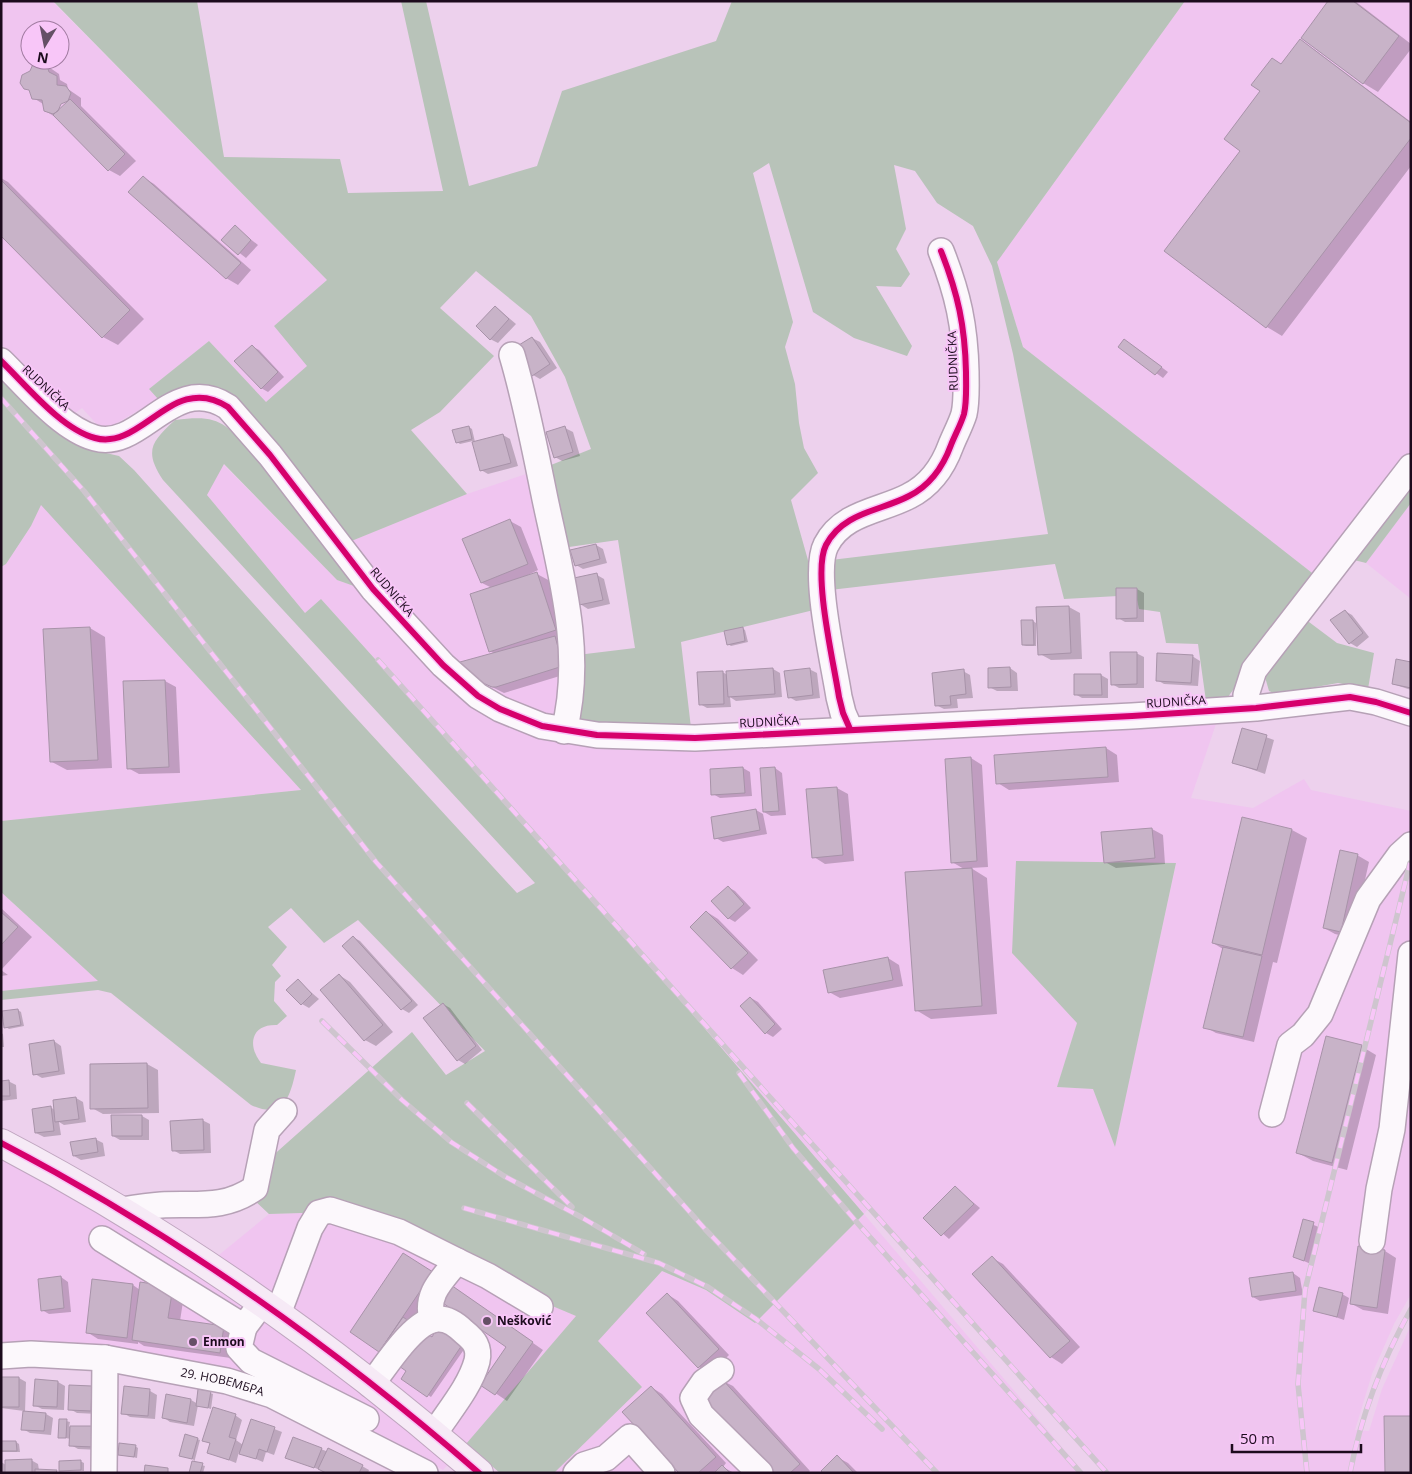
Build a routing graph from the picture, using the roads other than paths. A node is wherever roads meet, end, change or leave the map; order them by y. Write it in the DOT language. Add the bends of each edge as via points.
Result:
graph roads {
  1 [pos="941,251"];
  2 [pos="512,355"];
  3 [pos="1,361"];
  4 [pos="1411,467"];
  5 [pos="1248,708"];
  6 [pos="1411,713"];
  7 [pos="850,728"];
  8 [pos="564,731"];
  9 [pos="1411,845"];
  10 [pos="1411,954"];
  11 [pos="284,1111"];
  12 [pos="1272,1114"];
  13 [pos="1,1143"];
  14 [pos="122,1210"];
  15 [pos="102,1239"];
  16 [pos="1372,1241"];
  17 [pos="457,1261"];
  18 [pos="540,1307"];
  19 [pos="270,1308"];
  20 [pos="432,1320"];
  21 [pos="244,1327"];
  22 [pos="1,1356"];
  23 [pos="105,1358"];
  24 [pos="720,1370"];
  25 [pos="371,1385"];
  26 [pos="366,1419"];
  27 [pos="434,1434"];
  28 [pos="613,1465"];
  29 [pos="104,1473"];
  30 [pos="425,1473"];
  31 [pos="479,1473"];
  32 [pos="576,1473"];
  33 [pos="662,1473"];
  34 [pos="760,1473"];
  1 -- 7 [label="street, RUDNIČKA" via="954,283 965,332 964,413 943,466 924,488 852,518 826,545 822,564 821,588 839,698"];
  2 -- 8 [label="street" via="525,399 568,609 573,677"];
  3 -- 8 [label="street, RUDNIČKA" via="62,419 96,439 106,440 130,432 183,400 205,398 221,402 270,455 373,590 443,665 467,688 500,709"];
  4 -- 5 [label="street" via="1254,670 1246,694"];
  5 -- 6 [label="street, RUDNIČKA" via="1350,698"];
  5 -- 7 [label="street, RUDNIČKA"];
  7 -- 8 [label="street, RUDNIČKA" via="695,738"];
  9 -- 12 [label="street" via="1368,899 1320,1014 1290,1045"];
  10 -- 16 [label="street" via="1392,1130"];
  11 -- 14 [label="street" via="267,1130 255,1188 241,1198 212,1205 160,1205"];
  13 -- 14 [label="main road"];
  14 -- 19 [label="main road" via="225,1275"];
  15 -- 21 [label="street"];
  17 -- 18 [label="street"];
  17 -- 19 [label="street" via="399,1232 330,1210 320,1213 310,1228"];
  17 -- 20 [label="street" via="433,1294 428,1306"];
  19 -- 21 [label="street"];
  19 -- 25 [label="main road"];
  20 -- 25 [label="street" via="426,1321 412,1334"];
  20 -- 27 [label="street" via="439,1318 453,1322 473,1339 478,1349 477,1361 469,1377"];
  21 -- 26 [label="street" via="239,1348 251,1361"];
  22 -- 23 [label="street, 29. НОВЕМБРА" via="32,1354"];
  23 -- 29 [label="street"];
  23 -- 30 [label="street, 29. НОВЕМБРА" via="226,1381 272,1395"];
  24 -- 34 [label="street" via="704,1382 693,1398 702,1415"];
  25 -- 27 [label="main road"];
  27 -- 31 [label="main road"];
  28 -- 32 [label="street" via="584,1465"];
  28 -- 33 [label="street" via="630,1437"];
}
